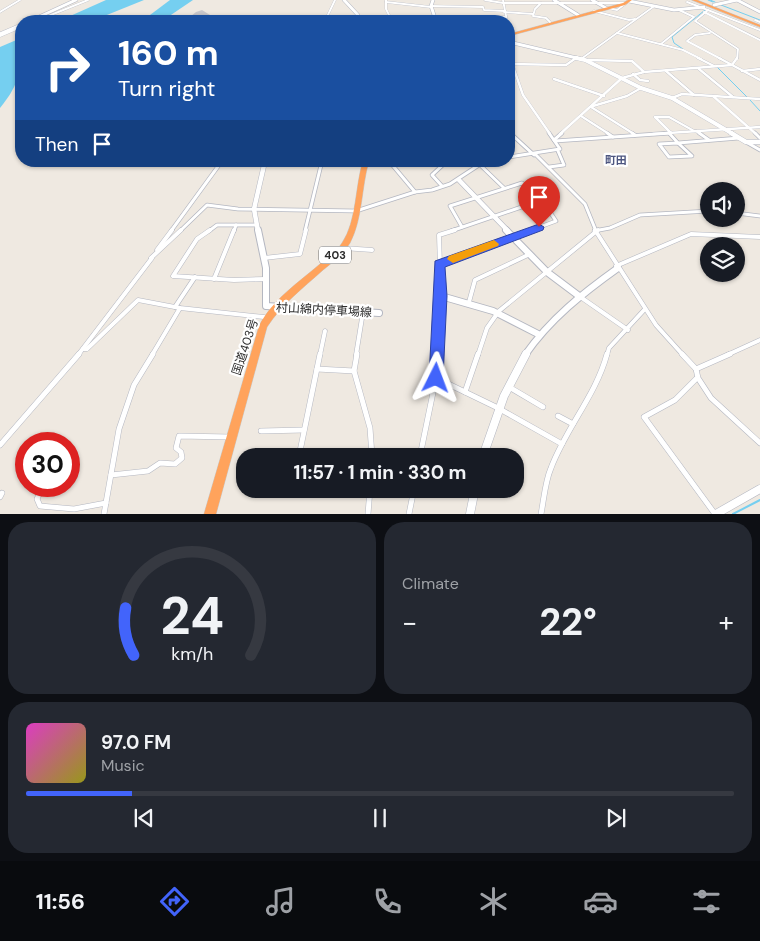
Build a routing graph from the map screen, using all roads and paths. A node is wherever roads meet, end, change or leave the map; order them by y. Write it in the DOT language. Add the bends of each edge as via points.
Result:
graph roads {
  1 [pos="20,0"];
  2 [pos="76,0"];
  3 [pos="88,0"];
  4 [pos="335,0"];
  5 [pos="344,0"];
  6 [pos="433,0"];
  7 [pos="479,0"];
  8 [pos="485,0"];
  9 [pos="554,0"];
  10 [pos="592,0"];
  11 [pos="698,0"];
  12 [pos="737,0"];
  13 [pos="386,1"];
  14 [pos="690,1"];
  15 [pos="503,2"];
  16 [pos="627,2"];
  17 [pos="542,3"];
  18 [pos="557,3"];
  19 [pos="595,3"];
  20 [pos="714,5"];
  21 [pos="431,6"];
  22 [pos="481,7"];
  23 [pos="653,7"];
  24 [pos="702,7"];
  25 [pos="607,8"];
  26 [pos="679,10"];
  27 [pos="708,10"];
  28 [pos="504,11"];
  29 [pos="594,11"];
  30 [pos="0,12"];
  31 [pos="704,12"];
  32 [pos="760,12"];
  33 [pos="533,14"];
  34 [pos="578,14"];
  35 [pos="43,15"];
  36 [pos="51,15"];
  37 [pos="329,15"];
  38 [pos="358,15"];
  39 [pos="389,15"];
  40 [pos="434,15"];
  41 [pos="505,15"];
  42 [pos="636,19"];
  43 [pos="756,20"];
  44 [pos="550,22"];
  45 [pos="759,27"];
  46 [pos="15,29"];
  47 [pos="515,33"];
  48 [pos="617,33"];
  49 [pos="710,33"];
  50 [pos="0,35"];
  51 [pos="760,40"];
  52 [pos="515,43"];
  53 [pos="661,44"];
  54 [pos="581,59"];
  55 [pos="515,64"];
  56 [pos="732,65"];
  57 [pos="715,67"];
  58 [pos="699,69"];
  59 [pos="760,69"];
  60 [pos="666,71"];
  61 [pos="742,71"];
  62 [pos="644,72"];
  63 [pos="633,74"];
  64 [pos="515,75"];
  65 [pos="622,78"];
  66 [pos="554,79"];
  67 [pos="760,80"];
  68 [pos="648,81"];
  69 [pos="642,88"];
  70 [pos="694,95"];
  71 [pos="604,96"];
  72 [pos="713,96"];
  73 [pos="733,97"];
  74 [pos="672,98"];
  75 [pos="760,99"];
  76 [pos="590,107"];
  77 [pos="582,116"];
  78 [pos="760,127"];
  79 [pos="723,128"];
  80 [pos="748,128"];
  81 [pos="696,131"];
  82 [pos="670,133"];
  83 [pos="636,135"];
  84 [pos="515,137"];
  85 [pos="614,138"];
  86 [pos="740,138"];
  87 [pos="760,138"];
  88 [pos="555,140"];
  89 [pos="710,141"];
  90 [pos="746,142"];
  91 [pos="760,142"];
  92 [pos="678,143"];
  93 [pos="760,150"];
  94 [pos="558,151"];
  95 [pos="535,155"];
  96 [pos="515,157"];
  97 [pos="218,167"];
  98 [pos="264,167"];
  99 [pos="321,167"];
  100 [pos="364,167"];
  101 [pos="394,167"];
  102 [pos="440,167"];
  103 [pos="472,167"];
  104 [pos="482,167"];
  105 [pos="549,167"];
  106 [pos="459,180"];
  107 [pos="442,186"];
  108 [pos="504,188"];
  109 [pos="415,192"];
  110 [pos="476,198"];
  111 [pos="542,200"];
  112 [pos="254,209"];
  113 [pos="311,211"];
  114 [pos="356,212"];
  115 [pos="700,212"];
  116 [pos="745,214"];
  117 [pos="760,216"];
  118 [pos="494,217"];
  119 [pos="236,225"];
  120 [pos="257,225"];
  121 [pos="462,227"];
  122 [pos="595,230"];
  123 [pos="513,236"];
  124 [pos="760,237"];
  125 [pos="343,248"];
  126 [pos="372,250"];
  127 [pos="530,254"];
  128 [pos="151,258"];
  129 [pos="264,258"];
  130 [pos="439,264"];
  131 [pos="617,267"];
  132 [pos="547,272"];
  133 [pos="195,277"];
  134 [pos="266,278"];
  135 [pos="214,279"];
  136 [pos="441,296"];
  137 [pos="579,296"];
  138 [pos="469,302"];
  139 [pos="266,306"];
  140 [pos="178,308"];
  141 [pos="277,308"];
  142 [pos="645,309"];
  143 [pos="499,311"];
  144 [pos="363,312"];
  145 [pos="379,313"];
  146 [pos="264,322"];
  147 [pos="628,330"];
  148 [pos="325,331"];
  149 [pos="540,335"];
  150 [pos="760,340"];
  151 [pos="83,349"];
  152 [pos="317,369"];
  153 [pos="696,369"];
  154 [pos="354,371"];
  155 [pos="436,378"];
  156 [pos="696,379"];
  157 [pos="509,387"];
  158 [pos="465,392"];
  159 [pos="543,407"];
  160 [pos="498,408"];
  161 [pos="558,416"];
  162 [pos="573,424"];
  163 [pos="304,430"];
  164 [pos="261,431"];
  165 [pos="230,437"];
  166 [pos="760,443"];
  167 [pos="562,444"];
  168 [pos="0,445"];
  169 [pos="301,448"];
  170 [pos="371,448"];
  171 [pos="422,448"];
  172 [pos="486,448"];
  173 [pos="111,475"];
  174 [pos="760,489"];
  175 [pos="38,497"];
  176 [pos="369,498"];
  177 [pos="412,498"];
  178 [pos="473,498"];
  179 [pos="106,503"];
  180 [pos="104,514"];
  181 [pos="210,514"];
  182 [pos="368,514"];
  183 [pos="409,514"];
  184 [pos="470,514"];
  185 [pos="541,514"];
  186 [pos="715,514"];
  1 -- 30 [label="street"];
  2 -- 35 [label="street"];
  3 -- 36 [label="street"];
  4 -- 37 [label="street"];
  5 -- 38 [label="street"];
  6 -- 21 [label="street"];
  7 -- 22 [label="street"];
  8 -- 15 [label="street"];
  9 -- 18 [label="street"];
  10 -- 19 [label="street"];
  11 -- 45 [label="highway"];
  12 -- 20 [label="street"];
  12 -- 32 [label="street"];
  13 -- 21 [label="street"];
  13 -- 39 [label="street"];
  14 -- 24 [label="street"];
  14 -- 45 [label="highway"];
  15 -- 17 [label="street"];
  15 -- 28 [label="street"];
  16 -- 19 [label="street"];
  16 -- 23 [label="street"];
  16 -- 25 [label="highway"];
  17 -- 18 [label="street"];
  17 -- 33 [label="street"];
  18 -- 19 [label="street"];
  18 -- 34 [label="street"];
  19 -- 25 [label="street"];
  21 -- 22 [label="street"];
  21 -- 40 [label="street"];
  22 -- 28 [label="street"];
  23 -- 26 [label="street"];
  23 -- 42 [label="street"];
  24 -- 26 [label="street"];
  24 -- 27 [label="street"];
  25 -- 29 [label="highway"];
  26 -- 53 [label="street" via="694,17"];
  27 -- 31 [label="street"];
  27 -- 45 [label="street"];
  28 -- 33 [label="street"];
  28 -- 41 [label="street"];
  29 -- 34 [label="highway"];
  29 -- 42 [label="street"];
  31 -- 49 [label="street" via="695,21"];
  31 -- 51 [label="street"];
  33 -- 44 [label="street"];
  34 -- 44 [label="highway"];
  42 -- 48 [label="street"];
  43 -- 45 [label="street"];
  44 -- 47 [label="highway"];
  46 -- 50 [label="street"];
  48 -- 53 [label="street"];
  48 -- 54 [label="street"];
  49 -- 56 [label="street" via="738,49 737,60"];
  49 -- 56 [label="street" via="695,35 687,41"];
  52 -- 54 [label="street"];
  53 -- 57 [label="street" via="683,50"];
  54 -- 55 [label="street" via="566,65"];
  54 -- 62 [label="street" via="632,61"];
  54 -- 65 [label="street"];
  56 -- 57 [label="street"];
  56 -- 61 [label="street"];
  57 -- 58 [label="street"];
  58 -- 60 [label="street"];
  58 -- 73 [label="street"];
  59 -- 61 [label="street"];
  60 -- 62 [label="street"];
  60 -- 70 [label="street"];
  61 -- 67 [label="street"];
  62 -- 63 [label="street"];
  63 -- 65 [label="street"];
  63 -- 68 [label="street"];
  64 -- 88 [label="street" via="523,95"];
  65 -- 69 [label="street"];
  65 -- 71 [label="street"];
  66 -- 71 [label="street"];
  69 -- 74 [label="street"];
  69 -- 76 [label="street"];
  70 -- 72 [label="street"];
  70 -- 74 [label="street" via="679,94"];
  71 -- 76 [label="street"];
  72 -- 73 [label="street"];
  72 -- 80 [label="street"];
  73 -- 75 [label="street"];
  74 -- 79 [label="street"];
  76 -- 77 [label="street"];
  76 -- 83 [label="street"];
  77 -- 85 [label="street"];
  77 -- 88 [label="street"];
  78 -- 80 [label="street"];
  79 -- 80 [label="street"];
  79 -- 81 [label="street"];
  79 -- 86 [label="street"];
  80 -- 87 [label="street"];
  81 -- 82 [label="street"];
  81 -- 82 [label="street" via="669,117 655,117"];
  81 -- 89 [label="street"];
  82 -- 83 [label="street"];
  82 -- 92 [label="street"];
  83 -- 85 [label="street"];
  84 -- 95 [label="street"];
  85 -- 88 [label="street"];
  86 -- 89 [label="street"];
  86 -- 90 [label="street"];
  88 -- 94 [label="street" via="560,148"];
  89 -- 92 [label="street"];
  90 -- 91 [label="street"];
  90 -- 93 [label="street"];
  92 -- 92 [label="street" via="685,150 692,156 670,157 659,144"];
  94 -- 95 [label="street"];
  94 -- 105 [label="street" via="564,165"];
  95 -- 96 [label="street"];
  95 -- 105 [label="street"];
  97 -- 128 [label="street"];
  98 -- 112 [label="street, 村山綿内停車場線"];
  99 -- 113 [label="street"];
  100 -- 114 [label="highway, 国道403号 / 403"];
  101 -- 109 [label="street"];
  102 -- 107 [label="street" via="432,176"];
  103 -- 106 [label="street"];
  104 -- 108 [label="street"];
  105 -- 122 [label="street" via="585,204"];
  106 -- 107 [label="street"];
  106 -- 110 [label="street"];
  107 -- 109 [label="street"];
  108 -- 110 [label="street"];
  108 -- 111 [label="street" via="522,183"];
  109 -- 114 [label="street"];
  110 -- 118 [label="street"];
  110 -- 121 [label="street" via="450,206"];
  111 -- 118 [label="street"];
  111 -- 123 [label="street" via="556,221"];
  112 -- 113 [label="street"];
  112 -- 120 [label="street, 村山綿内停車場線"];
  112 -- 128 [label="street" via="207,205"];
  113 -- 114 [label="street"];
  113 -- 129 [label="street" via="300,254"];
  114 -- 125 [label="highway, 国道403号 / 403"];
  115 -- 122 [label="street" via="640,215 610,228"];
  116 -- 117 [label="street"];
  118 -- 121 [label="street"];
  118 -- 123 [label="street"];
  119 -- 120 [label="street"];
  119 -- 133 [label="street" via="217,226 197,239 173,276"];
  119 -- 135 [label="street"];
  120 -- 129 [label="street, 村山綿内停車場線"];
  121 -- 130 [label="street" via="439,235"];
  122 -- 131 [label="street"];
  122 -- 132 [label="street"];
  123 -- 127 [label="street"];
  123 -- 130 [label="street"];
  124 -- 131 [label="street" via="691,234"];
  125 -- 126 [label="street"];
  125 -- 141 [label="highway, 国道403号 / 403"];
  127 -- 132 [label="street"];
  127 -- 138 [label="street" via="476,280"];
  128 -- 151 [label="street"];
  129 -- 134 [label="street, 村山綿内停車場線"];
  130 -- 136 [label="street"];
  131 -- 137 [label="street"];
  131 -- 142 [label="street"];
  132 -- 137 [label="street"];
  132 -- 143 [label="street"];
  133 -- 135 [label="street"];
  133 -- 140 [label="street"];
  134 -- 135 [label="street"];
  134 -- 139 [label="street, 村山綿内停車場線"];
  136 -- 138 [label="street"];
  136 -- 155 [label="street"];
  137 -- 147 [label="street"];
  137 -- 149 [label="street"];
  138 -- 143 [label="street"];
  139 -- 141 [label="street, 村山綿内停車場線"];
  139 -- 146 [label="street"];
  140 -- 146 [label="street"];
  140 -- 151 [label="street" via="138,300 87,349"];
  140 -- 173 [label="street" via="134,386 119,429"];
  141 -- 144 [label="street, 村山綿内停車場線"];
  141 -- 146 [label="highway, 国道403号 / 403"];
  142 -- 147 [label="street"];
  142 -- 153 [label="street" via="656,326"];
  143 -- 149 [label="street"];
  143 -- 158 [label="street" via="488,328"];
  144 -- 145 [label="street, 村山綿内停車場線"];
  144 -- 154 [label="street"];
  146 -- 165 [label="highway, 国道403号 / 403"];
  147 -- 162 [label="street" via="609,348 604,366"];
  148 -- 152 [label="street"];
  149 -- 157 [label="street"];
  150 -- 153 [label="street"];
  151 -- 168 [label="street"];
  152 -- 154 [label="street"];
  152 -- 163 [label="street"];
  153 -- 156 [label="street"];
  154 -- 170 [label="street" via="370,428"];
  155 -- 158 [label="street"];
  155 -- 171 [label="street"];
  156 -- 166 [label="street"];
  156 -- 186 [label="street" via="675,400 644,417"];
  157 -- 159 [label="street"];
  157 -- 160 [label="street"];
  158 -- 160 [label="street"];
  160 -- 167 [label="street"];
  160 -- 172 [label="street"];
  161 -- 162 [label="street"];
  162 -- 167 [label="street"];
  163 -- 164 [label="street"];
  163 -- 169 [label="street"];
  165 -- 173 [label="street" via="179,436 176,448 182,458 175,464 160,463 148,471"];
  165 -- 181 [label="highway, 国道403号 / 403"];
  167 -- 185 [label="street" via="550,470"];
  173 -- 179 [label="street"];
  174 -- 186 [label="street"];
  175 -- 179 [label="street" via="40,506 74,509"];
  176 -- 182 [label="street"];
  177 -- 183 [label="street"];
  178 -- 184 [label="street"];
  179 -- 180 [label="street"];
}
